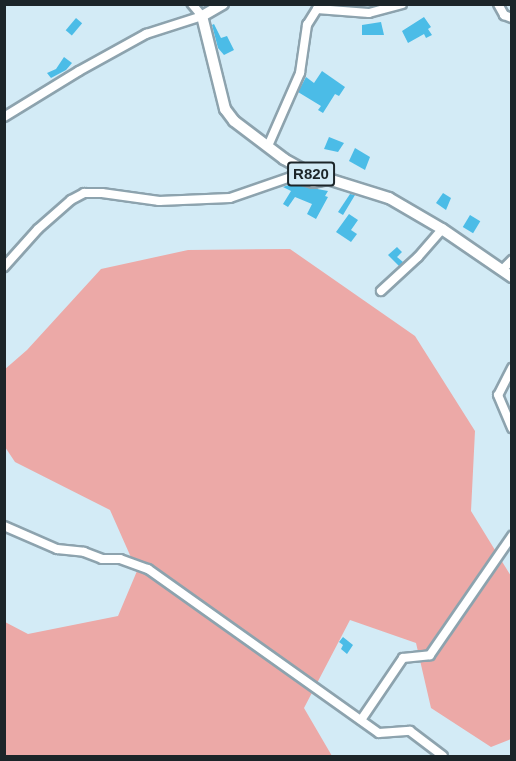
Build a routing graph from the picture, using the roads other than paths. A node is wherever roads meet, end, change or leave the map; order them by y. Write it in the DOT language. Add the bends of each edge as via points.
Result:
graph roads {
  1 [pos="192,4"];
  2 [pos="223,4"];
  3 [pos="402,4"];
  4 [pos="498,4"];
  5 [pos="202,16"];
  6 [pos="512,18"];
  7 [pos="4,117"];
  8 [pos="268,146"];
  9 [pos="331,180"];
  10 [pos="442,229"];
  11 [pos="512,260"];
  12 [pos="4,267"];
  13 [pos="507,273"];
  14 [pos="381,291"];
  15 [pos="512,368"];
  16 [pos="512,428"];
  17 [pos="4,526"];
  18 [pos="512,536"];
  19 [pos="361,720"];
  20 [pos="443,756"];
  1 -- 5 [label="street"];
  2 -- 5 [label="main road"];
  3 -- 8 [label="street" via="369,13 317,9 307,24 300,73"];
  4 -- 6 [label="street" via="504,15"];
  5 -- 7 [label="street" via="146,34"];
  5 -- 8 [label="main road, R820" via="225,109 234,121"];
  8 -- 9 [label="main road, R820" via="309,173"];
  9 -- 10 [label="main road, R820" via="389,198"];
  9 -- 12 [label="street" via="313,183 291,177 230,198 159,201 84,193 70,200 38,229"];
  10 -- 13 [label="main road, R820"];
  10 -- 14 [label="street"];
  11 -- 13 [label="street"];
  15 -- 16 [label="street" via="498,395"];
  17 -- 19 [label="street" via="57,549 120,559 148,569"];
  18 -- 19 [label="street" via="430,655 404,658"];
  19 -- 20 [label="street" via="379,733 410,731"];
}
